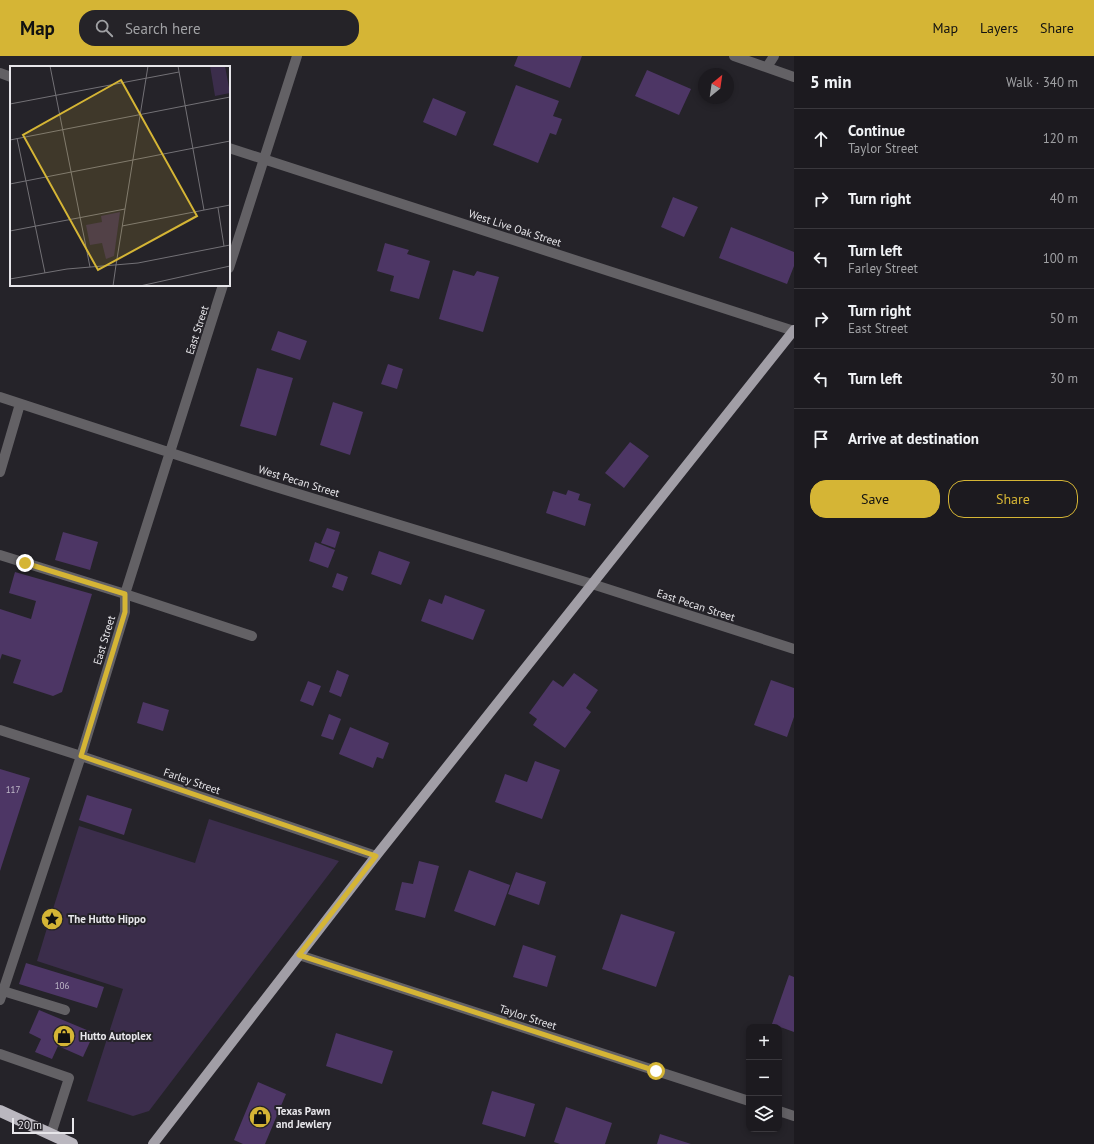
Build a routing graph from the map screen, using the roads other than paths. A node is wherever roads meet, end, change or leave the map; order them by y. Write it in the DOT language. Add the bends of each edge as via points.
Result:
graph roads {
  1 [pos="297,56"];
  2 [pos="734,56"];
  3 [pos="774,56"];
  4 [pos="767,67"];
  5 [pos="0,73"];
  6 [pos="10,77"];
  7 [pos="794,77"];
  8 [pos="230,148"];
  9 [pos="264,159"];
  10 [pos="230,265"];
  11 [pos="224,286"];
  12 [pos="794,331"];
  13 [pos="0,397"];
  14 [pos="20,404"];
  15 [pos="170,452"];
  16 [pos="0,472"];
  17 [pos="0,555"];
  18 [pos="592,584"];
  19 [pos="125,594"];
  20 [pos="252,636"];
  21 [pos="794,649"];
  22 [pos="0,730"];
  23 [pos="81,756"];
  24 [pos="376,856"];
  25 [pos="299,955"];
  26 [pos="2,995"];
  27 [pos="65,1010"];
  28 [pos="0,1054"];
  29 [pos="746,1100"];
  30 [pos="0,1111"];
  31 [pos="782,1112"];
  32 [pos="794,1116"];
  33 [pos="51,1134"];
  34 [pos="72,1144"];
  35 [pos="153,1144"];
  1 -- 9 [label="street"];
  2 -- 4 [label="street"];
  3 -- 4 [label="street"];
  4 -- 7 [label="street"];
  5 -- 6 [label="street"];
  8 -- 9 [label="street, West Live Oak Street"];
  9 -- 10 [label="street"];
  9 -- 12 [label="street, West Live Oak Street"];
  11 -- 15 [label="street, East Street"];
  12 -- 18 [label="main road"];
  13 -- 14 [label="street, West Pecan Street"];
  14 -- 15 [label="street, West Pecan Street"];
  14 -- 16 [label="street"];
  15 -- 18 [label="street, West Pecan Street"];
  15 -- 19 [label="street, East Street"];
  17 -- 19 [label="street"];
  18 -- 21 [label="street, East Pecan Street"];
  18 -- 24 [label="main road"];
  19 -- 20 [label="street"];
  19 -- 23 [label="street, East Street" via="125,612"];
  22 -- 23 [label="street, Farley Street"];
  23 -- 24 [label="street, Farley Street"];
  23 -- 26 [label="street, East Street"];
  24 -- 25 [label="main road"];
  25 -- 29 [label="street, Taylor Street"];
  25 -- 35 [label="main road"];
  26 -- 27 [label="street"];
  28 -- 33 [label="street" via="69,1078"];
  30 -- 33 [label="highway"];
  31 -- 32 [label="street"];
  33 -- 34 [label="highway"];
}
